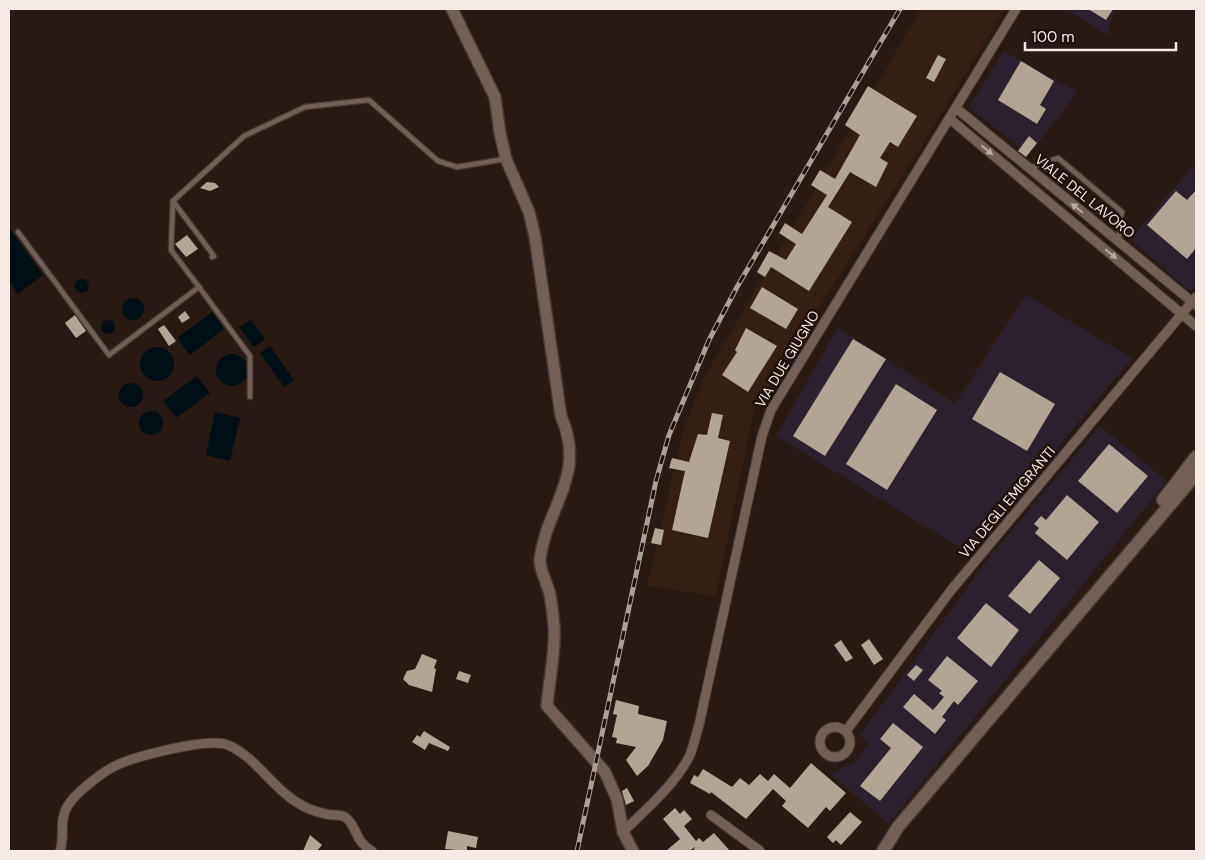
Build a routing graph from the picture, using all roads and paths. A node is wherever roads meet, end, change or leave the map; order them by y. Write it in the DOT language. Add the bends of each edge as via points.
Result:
graph roads {
  1 [pos="452,9"];
  2 [pos="1016,9"];
  3 [pos="956,108"];
  4 [pos="950,118"];
  5 [pos="506,159"];
  6 [pos="1029,168"];
  7 [pos="173,201"];
  8 [pos="18,232"];
  9 [pos="1120,243"];
  10 [pos="212,257"];
  11 [pos="199,287"];
  12 [pos="1195,302"];
  13 [pos="1182,314"];
  14 [pos="1196,326"];
  15 [pos="250,398"];
  16 [pos="1196,456"];
  17 [pos="1196,474"];
  18 [pos="1106,579"];
  19 [pos="846,732"];
  20 [pos="712,815"];
  21 [pos="623,832"];
  22 [pos="60,851"];
  23 [pos="372,851"];
  24 [pos="633,851"];
  25 [pos="760,851"];
  26 [pos="883,851"];
  1 -- 5 [label="street" via="495,97"];
  2 -- 3 [label="street, VIA DUE GIUGNO"];
  3 -- 4 [label="street, VIA DUE GIUGNO"];
  3 -- 6 [label="street, VIALE DEL LAVORO"];
  4 -- 13 [label="street, one-way"];
  4 -- 21 [label="street, VIA DUE GIUGNO" via="771,410 762,436 690,754 661,795"];
  5 -- 7 [label="lane" via="458,167 438,161 370,100 305,107 244,136"];
  5 -- 21 [label="street" via="535,237 570,457 564,492 548,529 540,561 555,628 547,706 605,772 617,799"];
  9 -- 6 [label="street, VIALE DEL LAVORO, one-way"];
  6 -- 9 [label="lane" via="1058,158 1122,212"];
  7 -- 10 [label="lane"];
  7 -- 11 [label="lane" via="171,250"];
  8 -- 11 [label="lane" via="109,355"];
  9 -- 12 [label="street, VIALE DEL LAVORO"];
  11 -- 15 [label="lane" via="250,356"];
  12 -- 13 [label="street, VIA DEGLI EMIGRANTI"];
  13 -- 14 [label="street"];
  13 -- 19 [label="street, VIA DEGLI EMIGRANTI" via="952,589"];
  16 -- 18 [label="main road"];
  17 -- 18 [label="main road"];
  18 -- 26 [label="main road" via="898,827"];
  20 -- 25 [label="street"];
  21 -- 24 [label="street"];
  22 -- 23 [label="street" via="62,821 67,807 88,785 113,768 144,756 208,743 227,745 247,758 297,803 328,815 345,817 357,839"];
}
